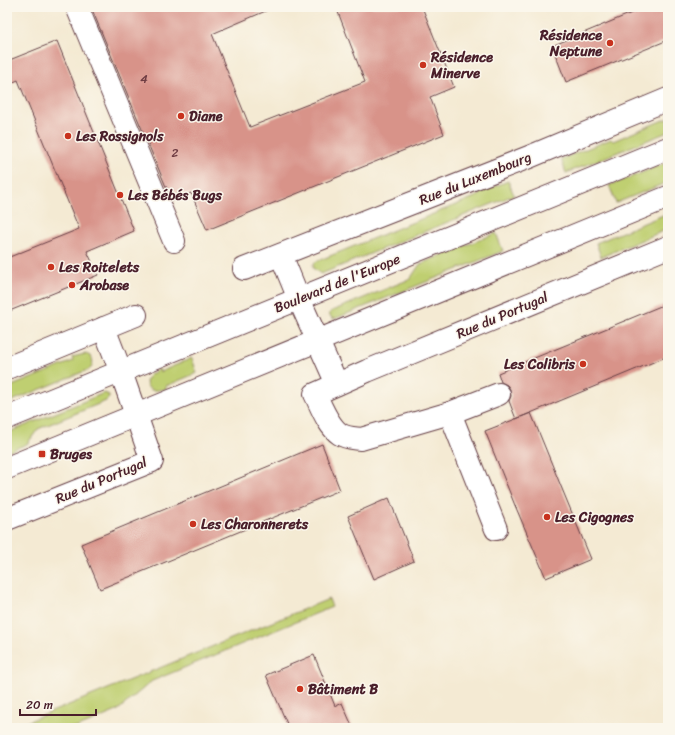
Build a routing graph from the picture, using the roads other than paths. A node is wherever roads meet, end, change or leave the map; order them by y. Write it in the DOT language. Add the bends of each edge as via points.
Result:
graph roads {
  1 [pos="77,7"];
  2 [pos="668,100"];
  3 [pos="668,148"];
  4 [pos="668,197"];
  5 [pos="174,241"];
  6 [pos="668,247"];
  7 [pos="281,255"];
  8 [pos="244,269"];
  9 [pos="299,299"];
  10 [pos="136,315"];
  11 [pos="104,328"];
  12 [pos="317,340"];
  13 [pos="7,368"];
  14 [pos="121,372"];
  15 [pos="337,384"];
  16 [pos="499,394"];
  17 [pos="450,413"];
  18 [pos="136,416"];
  19 [pos="7,418"];
  20 [pos="7,468"];
  21 [pos="7,519"];
  22 [pos="496,529"];
  1 -- 5 [label="main road"];
  2 -- 7 [label="main road, Rue du Luxembourg"];
  3 -- 9 [label="main road, Boulevard de l'Europe"];
  4 -- 12 [label="main road"];
  6 -- 15 [label="main road, Rue du Portugal"];
  7 -- 8 [label="main road, Rue du Luxembourg"];
  7 -- 9 [label="main road"];
  9 -- 12 [label="main road"];
  9 -- 14 [label="main road, Boulevard de l'Europe"];
  10 -- 11 [label="main road"];
  11 -- 13 [label="main road"];
  11 -- 14 [label="main road"];
  12 -- 15 [label="main road"];
  12 -- 18 [label="main road"];
  14 -- 18 [label="main road"];
  14 -- 19 [label="main road, Boulevard de l'Europe"];
  15 -- 17 [label="main road, Rue du Portugal" via="315,394 332,426 340,434 349,437 361,439"];
  16 -- 17 [label="main road"];
  17 -- 22 [label="main road"];
  18 -- 20 [label="main road"];
  18 -- 21 [label="main road, Rue du Portugal" via="152,461"];
}
